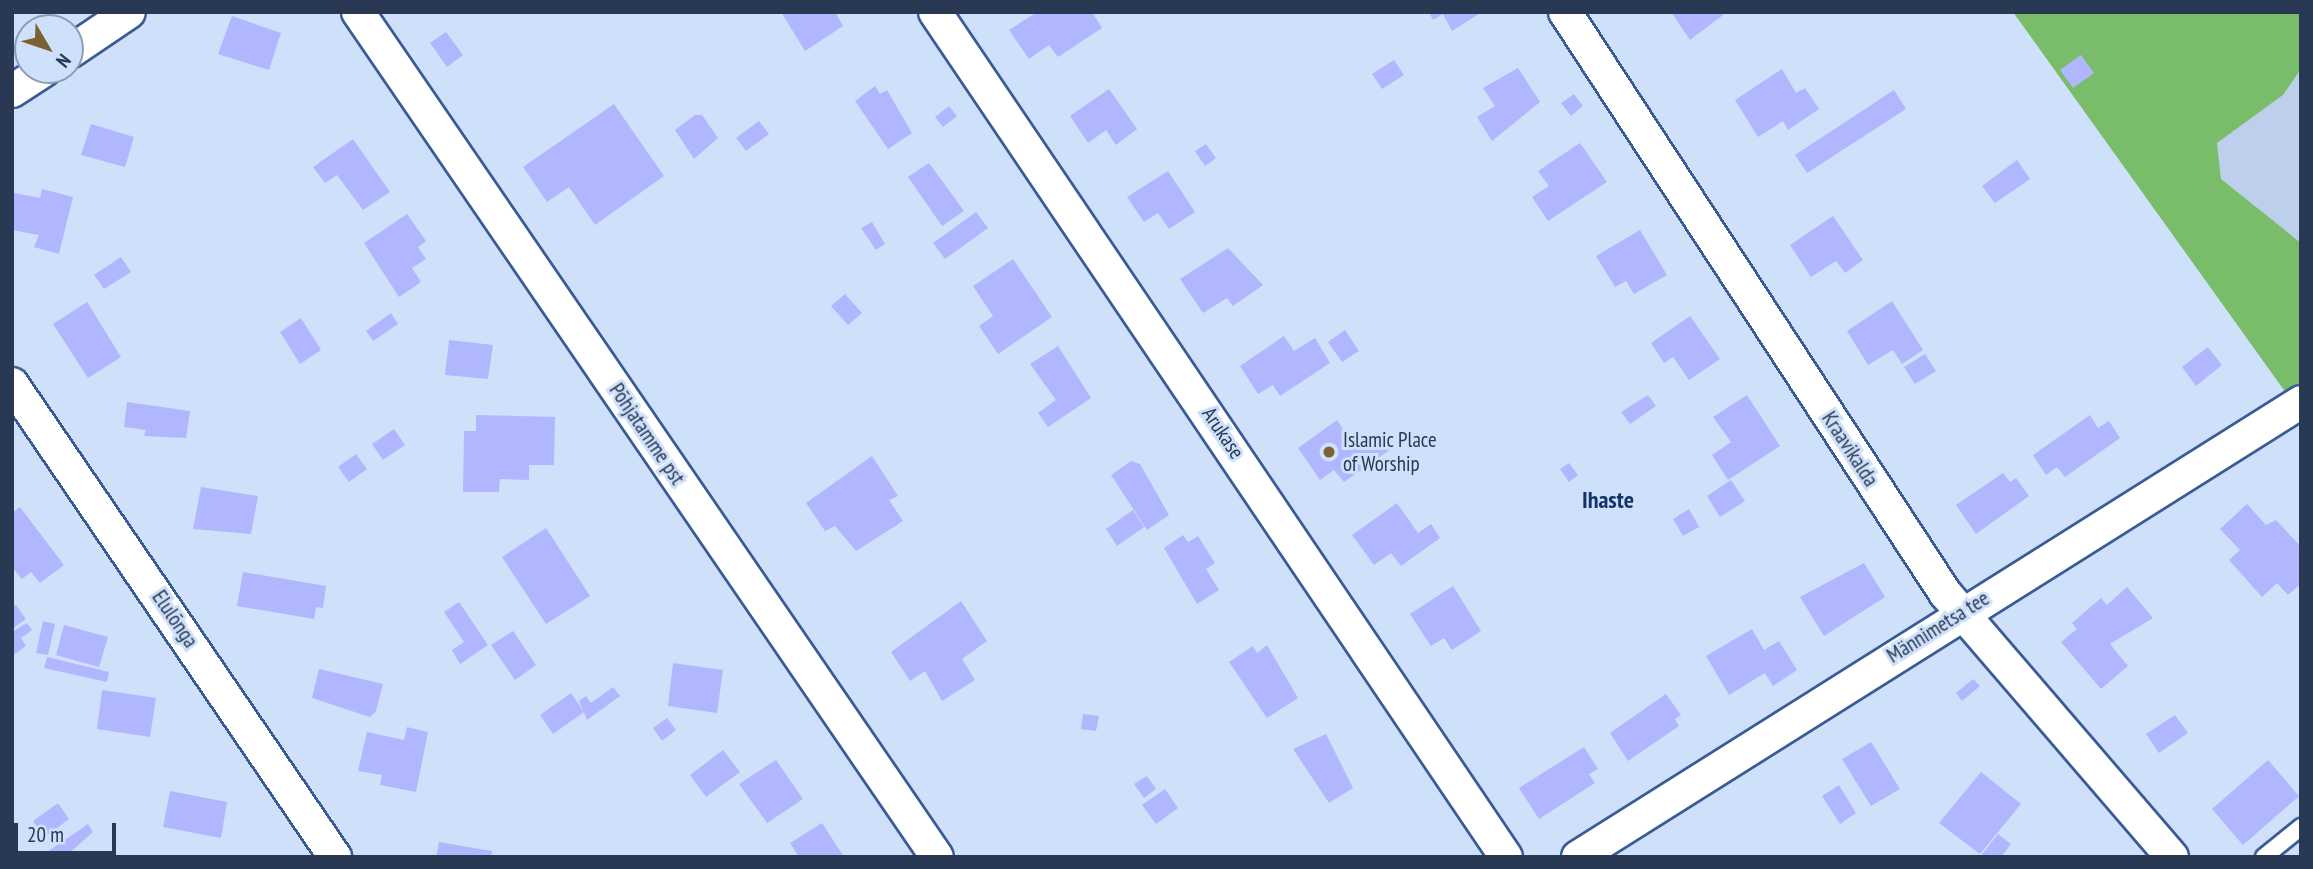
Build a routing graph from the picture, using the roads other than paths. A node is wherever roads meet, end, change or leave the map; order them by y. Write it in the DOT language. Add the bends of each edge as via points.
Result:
graph roads {
  1 [pos="129,12"];
  2 [pos="358,12"];
  3 [pos="935,12"];
  4 [pos="1565,12"];
  5 [pos="84,43"];
  6 [pos="12,384"];
  7 [pos="2301,402"];
  8 [pos="1962,611"];
  9 [pos="2301,827"];
  10 [pos="335,857"];
  11 [pos="937,857"];
  12 [pos="1506,857"];
  13 [pos="1578,857"];
  14 [pos="2172,857"];
  15 [pos="2263,857"];
  1 -- 5 [label="street"];
  2 -- 11 [label="street, Põhjatamme pst"];
  3 -- 12 [label="street, Arukase"];
  4 -- 8 [label="street, Kraavikalda"];
  6 -- 10 [label="street, Elulõnga"];
  7 -- 8 [label="street, Männimetsa tee"];
  8 -- 13 [label="street, Männimetsa tee"];
  8 -- 14 [label="street, Kraavikalda"];
  9 -- 15 [label="lane"];
}
